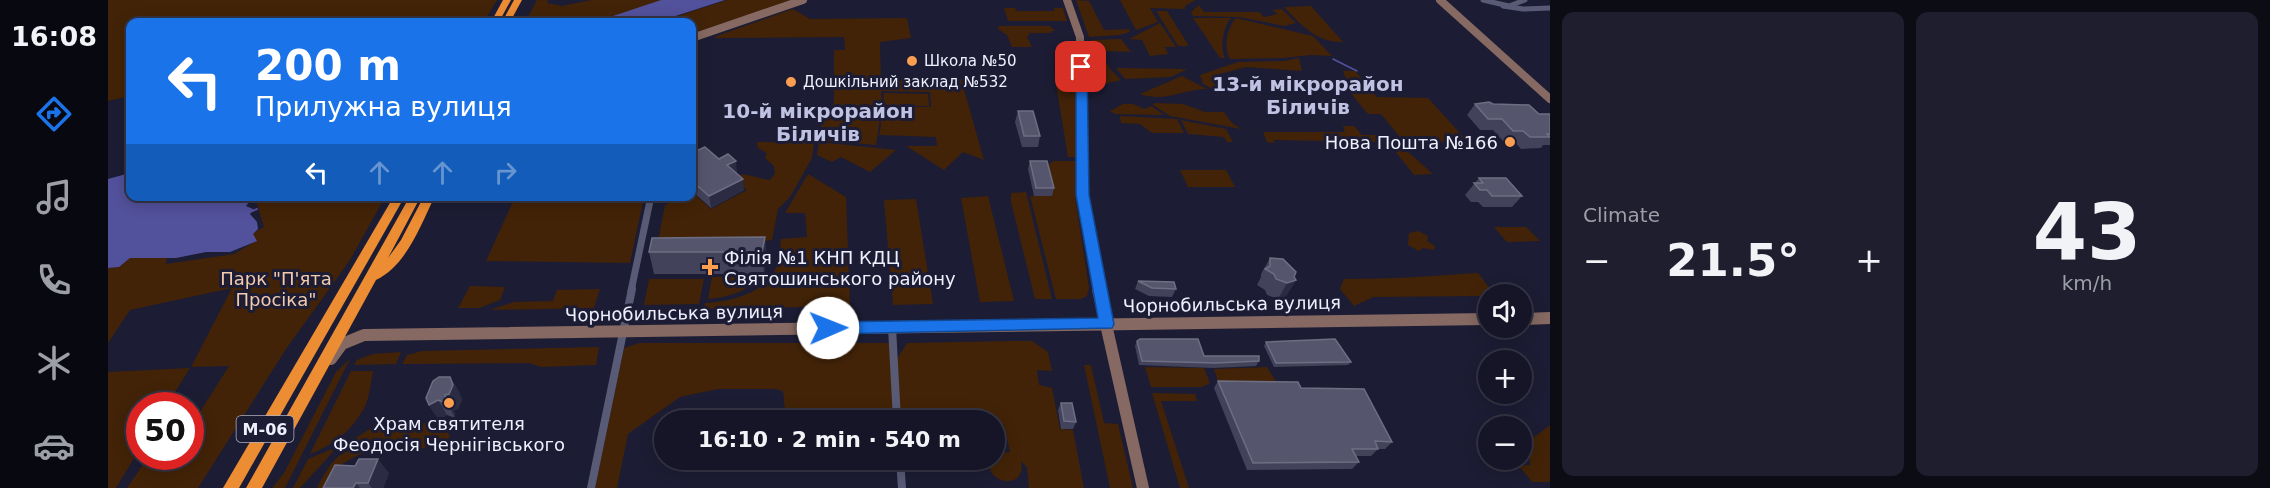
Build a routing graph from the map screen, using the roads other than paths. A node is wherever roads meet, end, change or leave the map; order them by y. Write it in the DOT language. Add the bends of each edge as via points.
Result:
graph roads {
  1 [pos="507,0"];
  2 [pos="518,0"];
  3 [pos="803,0"];
  4 [pos="1067,0"];
  5 [pos="1440,0"];
  6 [pos="1483,0"];
  7 [pos="1525,0"];
  8 [pos="1545,0"];
  9 [pos="1503,6"];
  10 [pos="1550,8"];
  11 [pos="497,18"];
  12 [pos="508,18"];
  13 [pos="696,37"];
  14 [pos="1550,99"];
  15 [pos="397,201"];
  16 [pos="413,201"];
  17 [pos="427,201"];
  18 [pos="650,201"];
  19 [pos="371,277"];
  20 [pos="354,309"];
  21 [pos="1550,318"];
  22 [pos="1478,319"];
  23 [pos="1532,319"];
  24 [pos="1106,324"];
  25 [pos="892,327"];
  26 [pos="624,331"];
  27 [pos="364,335"];
  28 [pos="896,410"];
  29 [pos="901,470"];
  30 [pos="231,488"];
  31 [pos="255,488"];
  32 [pos="591,488"];
  33 [pos="902,488"];
  34 [pos="1143,488"];
  1 -- 11 [label="highway"];
  2 -- 12 [label="highway"];
  3 -- 13 [label="main road"];
  4 -- 24 [label="main road" via="1080,37 1082,195"];
  5 -- 14 [label="main road"];
  6 -- 9 [label="street"];
  7 -- 9 [label="street"];
  8 -- 10 [label="street"];
  9 -- 10 [label="street"];
  15 -- 30 [label="highway, М-06"];
  16 -- 19 [label="highway, М-06"];
  17 -- 19 [label="highway" via="394,261"];
  18 -- 26 [label="street"];
  19 -- 20 [label="highway, М-06"];
  20 -- 27 [label="main road" via="350,328"];
  20 -- 31 [label="highway, М-06"];
  21 -- 23 [label="main road"];
  22 -- 24 [label="main road, Чорнобильська вулиця"];
  24 -- 25 [label="main road, Чорнобильська вулиця"];
  24 -- 34 [label="main road"];
  25 -- 26 [label="main road, Чорнобильська вулиця"];
  25 -- 28 [label="street"];
  26 -- 27 [label="main road, Чорнобильська вулиця"];
  26 -- 32 [label="street"];
  27 -- 31 [label="main road, Чорнобильська вулиця" via="348,341 335,353"];
  29 -- 33 [label="street"];
}
